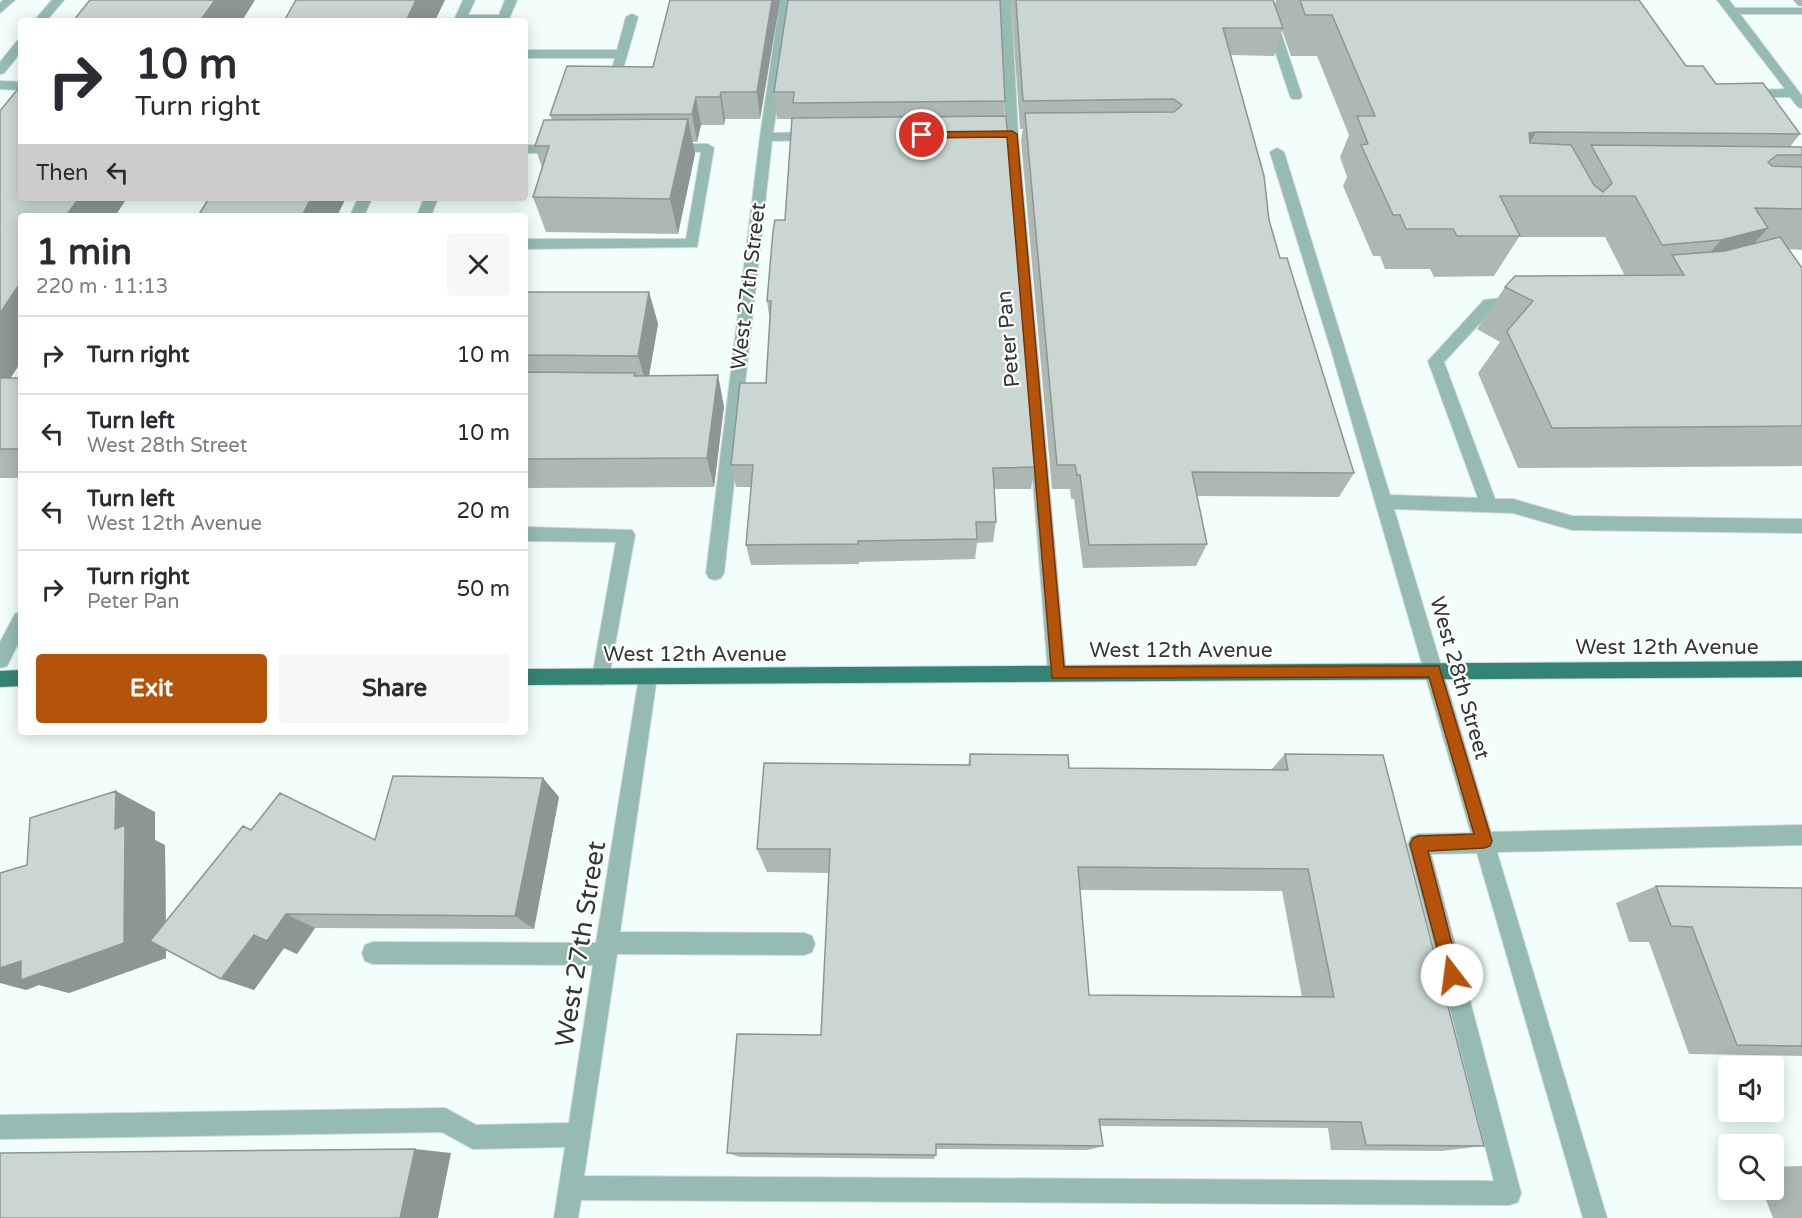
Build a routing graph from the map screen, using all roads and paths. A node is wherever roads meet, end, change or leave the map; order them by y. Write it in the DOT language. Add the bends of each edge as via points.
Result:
graph roads {
  1 [pos="9,0"];
  2 [pos="58,0"];
  3 [pos="469,0"];
  4 [pos="511,0"];
  5 [pos="786,0"];
  6 [pos="1005,0"];
  7 [pos="1264,0"];
  8 [pos="1723,0"];
  9 [pos="0,10"];
  10 [pos="1732,11"];
  11 [pos="1802,11"];
  12 [pos="632,17"];
  13 [pos="43,18"];
  14 [pos="461,18"];
  15 [pos="504,18"];
  16 [pos="528,54"];
  17 [pos="622,54"];
  18 [pos="10,58"];
  19 [pos="0,70"];
  20 [pos="615,80"];
  21 [pos="0,85"];
  22 [pos="18,86"];
  23 [pos="1794,93"];
  24 [pos="1739,94"];
  25 [pos="1296,96"];
  26 [pos="1802,104"];
  27 [pos="824,136"];
  28 [pos="766,137"];
  29 [pos="651,148"];
  30 [pos="528,149"];
  31 [pos="571,149"];
  32 [pos="1277,152"];
  33 [pos="528,244"];
  34 [pos="1536,300"];
  35 [pos="1384,502"];
  36 [pos="1490,505"];
  37 [pos="1802,526"];
  38 [pos="528,534"];
  39 [pos="715,573"];
  40 [pos="18,626"];
  41 [pos="0,660"];
  42 [pos="1802,669"];
  43 [pos="1434,671"];
  44 [pos="1057,673"];
  45 [pos="528,677"];
  46 [pos="601,677"];
  47 [pos="648,677"];
  48 [pos="18,678"];
  49 [pos="0,679"];
  50 [pos="1802,835"];
  51 [pos="1484,841"];
  52 [pos="804,944"];
  53 [pos="607,948"];
  54 [pos="372,953"];
  55 [pos="0,1127"];
  56 [pos="579,1135"];
  57 [pos="570,1188"];
  58 [pos="566,1218"];
  59 [pos="1595,1218"];
  1 -- 9 [label="street"];
  2 -- 13 [label="street"];
  3 -- 14 [label="street"];
  4 -- 15 [label="street"];
  5 -- 28 [label="street, West 27th Street"];
  6 -- 44 [label="street, Peter Pan" via="1012,134"];
  7 -- 25 [label="street"];
  8 -- 10 [label="street"];
  10 -- 11 [label="street"];
  10 -- 23 [label="street"];
  12 -- 17 [label="street"];
  16 -- 17 [label="street"];
  17 -- 20 [label="street"];
  18 -- 19 [label="street"];
  21 -- 22 [label="street"];
  23 -- 24 [label="street"];
  23 -- 26 [label="street"];
  27 -- 28 [label="street"];
  28 -- 39 [label="street, West 27th Street"];
  29 -- 33 [label="street" via="708,148 692,244"];
  30 -- 31 [label="street"];
  32 -- 35 [label="street, West 28th Street"];
  34 -- 36 [label="street" via="1489,304 1436,361"];
  35 -- 36 [label="street"];
  35 -- 43 [label="street, West 28th Street"];
  36 -- 37 [label="street" via="1513,506 1572,523"];
  38 -- 46 [label="street" via="626,535"];
  40 -- 41 [label="street"];
  42 -- 43 [label="main road, West 12th Avenue"];
  43 -- 44 [label="main road, West 12th Avenue"];
  43 -- 51 [label="street, West 28th Street"];
  44 -- 47 [label="main road, West 12th Avenue"];
  45 -- 46 [label="main road, West 12th Avenue"];
  46 -- 47 [label="main road, West 12th Avenue"];
  47 -- 53 [label="street, West 27th Street"];
  48 -- 49 [label="main road"];
  50 -- 51 [label="street"];
  51 -- 57 [label="street" via="1418,844 1509,1193"];
  51 -- 59 [label="street, West 28th Street"];
  52 -- 53 [label="street"];
  53 -- 54 [label="street"];
  53 -- 56 [label="street, West 27th Street"];
  55 -- 56 [label="street" via="445,1120 473,1137"];
  56 -- 57 [label="street, West 27th Street"];
  57 -- 58 [label="street, West 27th Street"];
}
